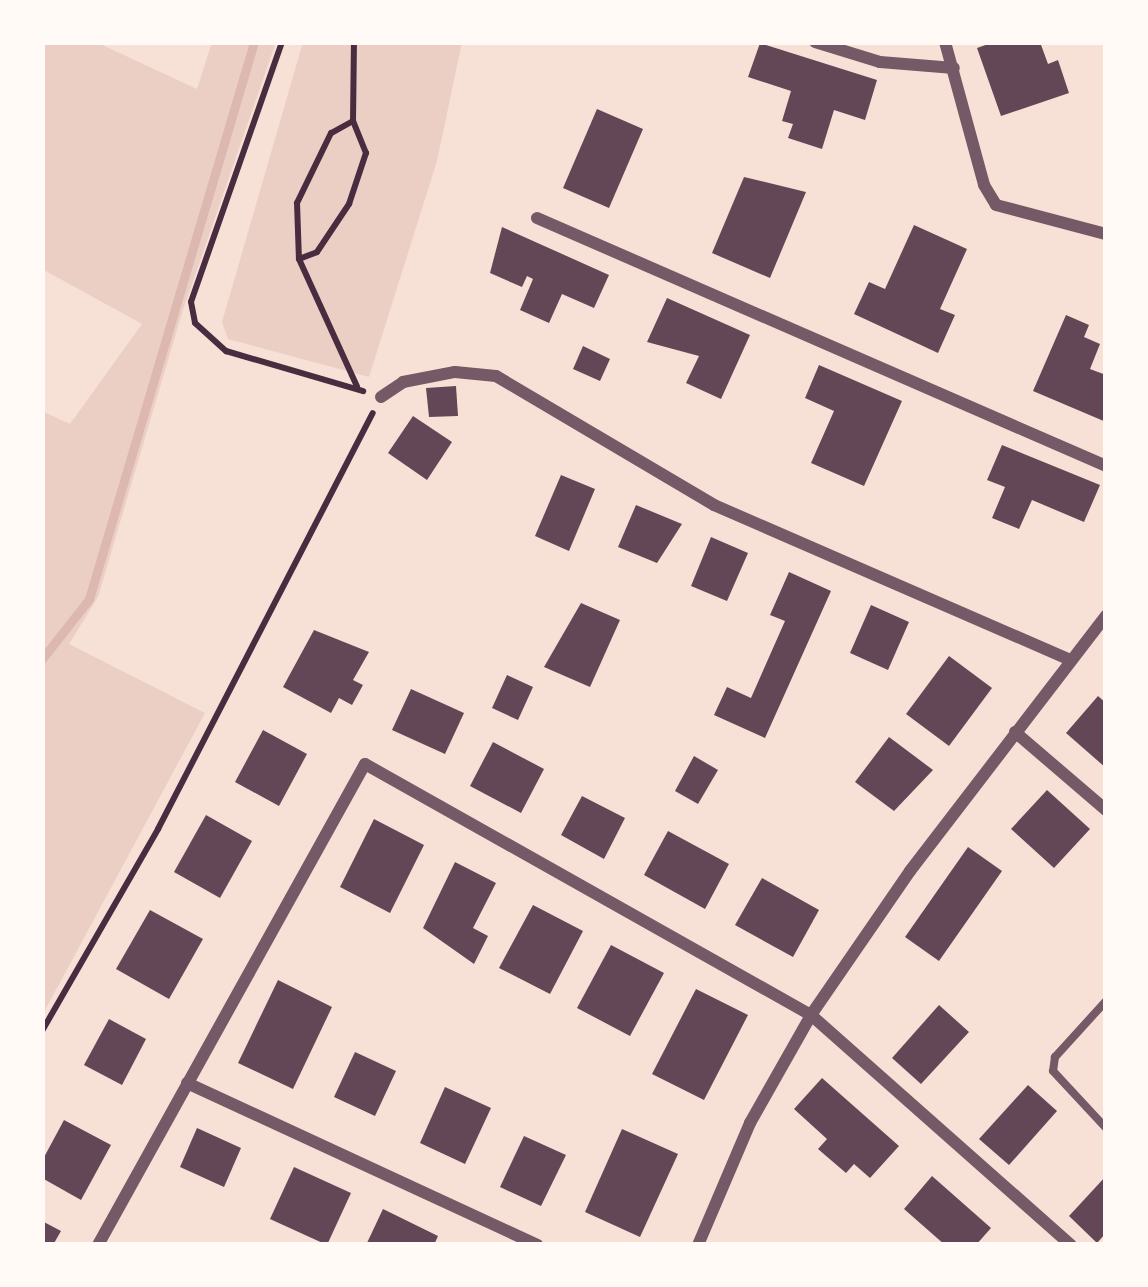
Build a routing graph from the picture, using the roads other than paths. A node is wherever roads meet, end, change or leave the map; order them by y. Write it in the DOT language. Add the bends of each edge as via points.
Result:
graph roads {
  1 [pos="815,42"];
  2 [pos="945,42"];
  3 [pos="954,68"];
  4 [pos="537,218"];
  5 [pos="1106,234"];
  6 [pos="381,397"];
  7 [pos="1106,466"];
  8 [pos="1106,616"];
  9 [pos="1070,660"];
  10 [pos="1015,732"];
  11 [pos="1106,810"];
  12 [pos="1106,1001"];
  13 [pos="811,1015"];
  14 [pos="187,1083"];
  15 [pos="1106,1128"];
  16 [pos="98,1245"];
  17 [pos="537,1245"];
  18 [pos="698,1245"];
  19 [pos="1071,1245"];
  1 -- 3 [label="street" via="880,62"];
  2 -- 3 [label="street"];
  3 -- 5 [label="street" via="996,205"];
  4 -- 7 [label="street"];
  6 -- 9 [label="street" via="403,382 455,372 496,376 713,505"];
  8 -- 9 [label="street"];
  9 -- 10 [label="street"];
  10 -- 11 [label="street"];
  10 -- 13 [label="street"];
  12 -- 15 [label="lane" via="1055,1057 1053,1071"];
  13 -- 14 [label="street" via="365,764"];
  13 -- 18 [label="street" via="750,1123"];
  13 -- 19 [label="street"];
  14 -- 16 [label="street"];
  14 -- 17 [label="street"];
}
